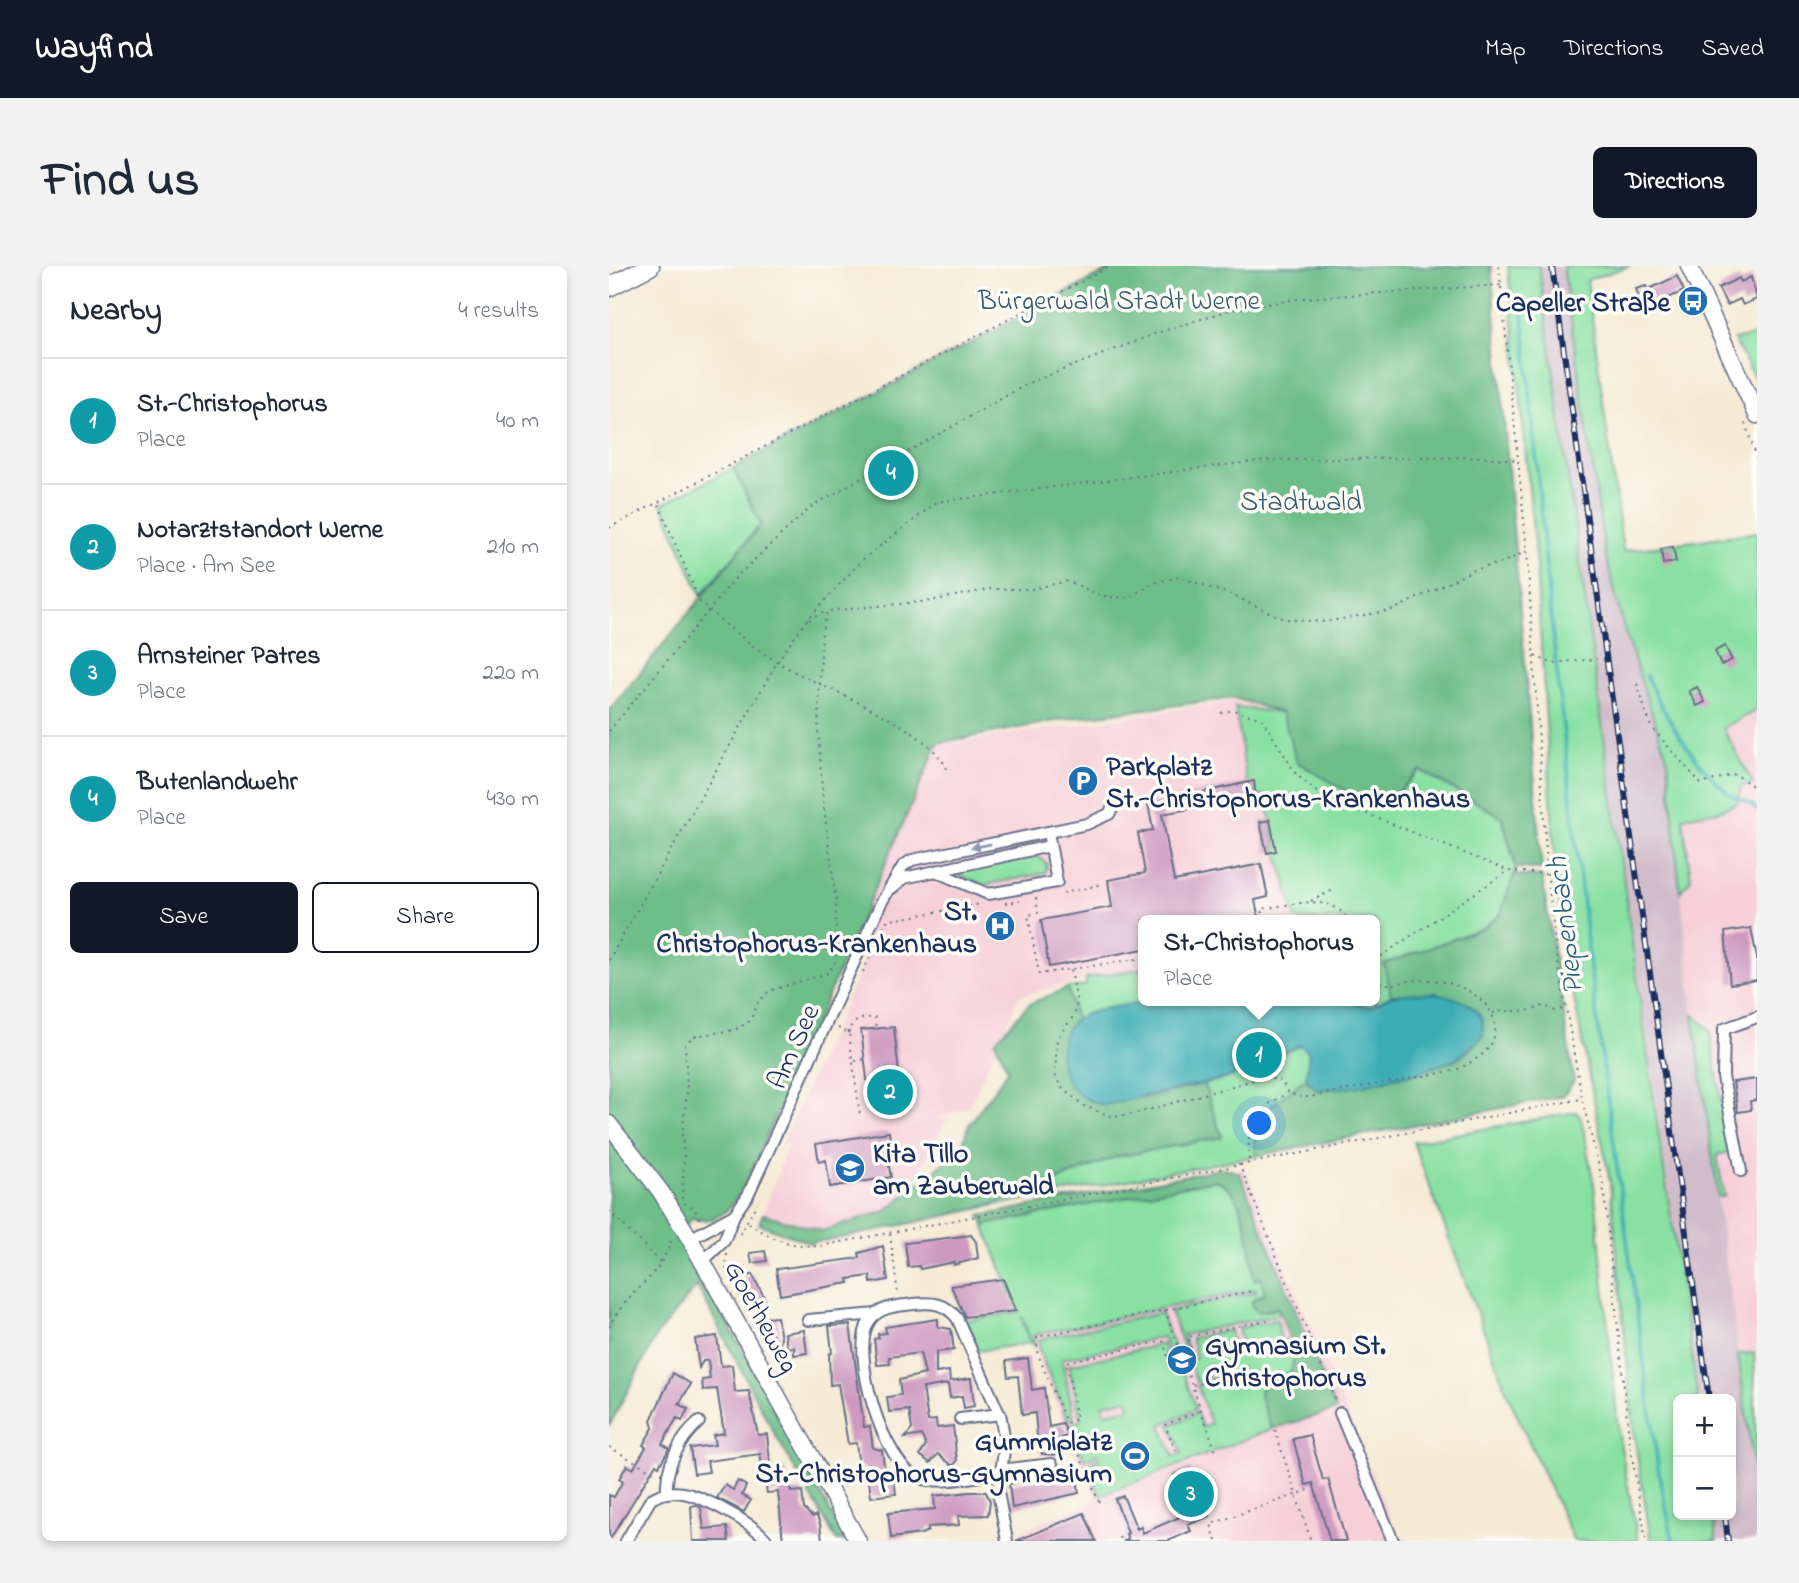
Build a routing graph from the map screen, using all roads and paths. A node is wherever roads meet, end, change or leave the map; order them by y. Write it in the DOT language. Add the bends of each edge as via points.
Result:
graph roads {
  1 [pos="650,266"];
  2 [pos="1111,266"];
  3 [pos="1499,266"];
  4 [pos="1689,266"];
  5 [pos="1501,285"];
  6 [pos="609,287"];
  7 [pos="1757,413"];
  8 [pos="1518,460"];
  9 [pos="658,502"];
  10 [pos="609,528"];
  11 [pos="1527,551"];
  12 [pos="709,610"];
  13 [pos="827,611"];
  14 [pos="806,621"];
  15 [pos="1535,656"];
  16 [pos="1597,659"];
  17 [pos="777,662"];
  18 [pos="1637,684"];
  19 [pos="821,686"];
  20 [pos="1221,713"];
  21 [pos="609,731"];
  22 [pos="947,769"];
  23 [pos="1757,789"];
  24 [pos="1114,806"];
  25 [pos="1048,832"];
  26 [pos="1050,846"];
  27 [pos="935,871"];
  28 [pos="1509,871"];
  29 [pos="1547,874"];
  30 [pos="1333,890"];
  31 [pos="888,892"];
  32 [pos="1035,898"];
  33 [pos="1310,902"];
  34 [pos="985,904"];
  35 [pos="1263,915"];
  36 [pos="1344,915"];
  37 [pos="1380,956"];
  38 [pos="1138,959"];
  39 [pos="609,960"];
  40 [pos="1071,970"];
  41 [pos="859,981"];
  42 [pos="1380,982"];
  43 [pos="1568,1008"];
  44 [pos="1491,1013"];
  45 [pos="1757,1017"];
  46 [pos="837,1028"];
  47 [pos="876,1030"];
  48 [pos="849,1032"];
  49 [pos="867,1059"];
  50 [pos="854,1061"];
  51 [pos="883,1084"];
  52 [pos="1289,1093"];
  53 [pos="1582,1099"];
  54 [pos="888,1111"];
  55 [pos="860,1116"];
  56 [pos="609,1124"];
  57 [pos="1249,1161"];
  58 [pos="1238,1163"];
  59 [pos="1741,1171"];
  60 [pos="758,1202"];
  61 [pos="609,1211"];
  62 [pos="734,1215"];
  63 [pos="677,1218"];
  64 [pos="748,1223"];
  65 [pos="890,1233"];
  66 [pos="740,1234"];
  67 [pos="689,1239"];
  68 [pos="702,1262"];
  69 [pos="662,1265"];
  70 [pos="1252,1291"];
  71 [pos="899,1306"];
  72 [pos="1165,1310"];
  73 [pos="876,1314"];
  74 [pos="1272,1319"];
  75 [pos="808,1320"];
  76 [pos="609,1327"];
  77 [pos="1183,1360"];
  78 [pos="1209,1369"];
  79 [pos="1192,1385"];
  80 [pos="1201,1409"];
  81 [pos="1341,1413"];
  82 [pos="1000,1414"];
  83 [pos="960,1419"];
  84 [pos="699,1422"];
  85 [pos="1066,1423"];
  86 [pos="1275,1430"];
  87 [pos="609,1447"];
  88 [pos="1176,1451"];
  89 [pos="1216,1452"];
  90 [pos="1052,1464"];
  91 [pos="999,1472"];
  92 [pos="666,1478"];
  93 [pos="1310,1484"];
  94 [pos="667,1493"];
  95 [pos="1297,1494"];
  96 [pos="1099,1502"];
  97 [pos="1119,1537"];
  98 [pos="626,1541"];
  99 [pos="767,1541"];
  100 [pos="858,1541"];
  101 [pos="1007,1541"];
  102 [pos="1121,1541"];
  103 [pos="1216,1541"];
  104 [pos="1311,1541"];
  105 [pos="1394,1541"];
  106 [pos="1646,1541"];
  1 -- 6 [label="main road"];
  2 -- 9 [label="path"];
  3 -- 5 [label="path"];
  4 -- 7 [label="street"];
  5 -- 8 [label="path"];
  5 -- 12 [label="path" via="1304,298 1230,310 1029,383 812,506 738,575"];
  8 -- 11 [label="path"];
  8 -- 14 [label="path" via="1265,460 937,502 862,560"];
  9 -- 10 [label="path"];
  9 -- 12 [label="path" via="700,602"];
  11 -- 13 [label="path" via="1474,570 1393,610 1324,622 1284,619 1179,577 1153,583 1129,598 1102,596 1068,581"];
  11 -- 29 [label="path"];
  12 -- 17 [label="path"];
  12 -- 21 [label="path"];
  13 -- 14 [label="path"];
  13 -- 19 [label="path"];
  14 -- 17 [label="path"];
  15 -- 16 [label="path" via="1551,663"];
  17 -- 19 [label="path"];
  17 -- 39 [label="path"];
  18 -- 23 [label="path" via="1651,727 1701,784 1735,774"];
  19 -- 22 [label="path" via="862,703 899,726 942,759"];
  19 -- 63 [label="path" via="818,730 836,900 835,963 828,973 769,991 750,1021 736,1030 694,1036 685,1044 684,1184"];
  20 -- 28 [label="path" via="1233,710 1262,719 1296,774 1320,795"];
  24 -- 25 [label="street, Am See" via="1099,820"];
  25 -- 26 [label="street"];
  25 -- 31 [label="street, Am See, one-way" via="912,860 903,866"];
  26 -- 27 [label="street"];
  26 -- 27 [label="street" via="1057,881 988,894"];
  27 -- 31 [label="street" via="904,878"];
  28 -- 29 [label="path"];
  28 -- 37 [label="path"];
  29 -- 43 [label="path"];
  30 -- 33 [label="path"];
  31 -- 62 [label="street, Am See" via="748,1195"];
  32 -- 40 [label="path" via="1038,913 1028,915 1039,974"];
  33 -- 35 [label="path" via="1262,909"];
  33 -- 36 [label="path" via="1340,909"];
  34 -- 41 [label="path" via="887,922"];
  38 -- 40 [label="path"];
  40 -- 52 [label="path" via="1077,1002 1075,1014 1057,1039 1055,1075 1061,1087 1084,1105 1113,1117 1134,1114 1264,1077 1281,1081"];
  42 -- 44 [label="path" via="1454,984 1477,997"];
  43 -- 44 [label="path" via="1555,1010 1544,1005 1533,1012"];
  43 -- 53 [label="path"];
  44 -- 52 [label="path" via="1496,1029 1493,1042 1456,1070 1303,1098"];
  45 -- 59 [label="street" via="1724,1029 1723,1077"];
  46 -- 48 [label="path"];
  47 -- 48 [label="path" via="875,1017 859,1020"];
  48 -- 50 [label="path"];
  49 -- 50 [label="path"];
  50 -- 55 [label="path"];
  51 -- 54 [label="path"];
  52 -- 57 [label="path" via="1258,1111 1251,1125"];
  53 -- 57 [label="path"];
  53 -- 106 [label="path" via="1603,1183 1629,1437"];
  56 -- 63 [label="street, Goetheweg"];
  57 -- 58 [label="path"];
  58 -- 65 [label="path"];
  58 -- 81 [label="path"];
  60 -- 64 [label="path"];
  61 -- 69 [label="path"];
  62 -- 67 [label="street"];
  62 -- 68 [label="street, Am See" via="724,1241"];
  63 -- 67 [label="street, Goetheweg"];
  63 -- 69 [label="path"];
  64 -- 65 [label="path" via="798,1247"];
  64 -- 66 [label="path"];
  65 -- 71 [label="path"];
  67 -- 68 [label="street, Goetheweg"];
  68 -- 100 [label="street, Goetheweg"];
  69 -- 76 [label="path"];
  70 -- 72 [label="path"];
  71 -- 73 [label="street"];
  71 -- 82 [label="street" via="930,1303 951,1311"];
  72 -- 77 [label="path"];
  72 -- 85 [label="path" via="1037,1337 1037,1352"];
  73 -- 75 [label="street"];
  73 -- 91 [label="street" via="863,1340 869,1398 902,1465 916,1477 930,1480"];
  74 -- 77 [label="path" via="1188,1337 1192,1357"];
  77 -- 79 [label="path"];
  77 -- 85 [label="path" via="1170,1364 1163,1341 1066,1362 1077,1419"];
  78 -- 79 [label="path" via="1212,1381"];
  79 -- 80 [label="path"];
  80 -- 88 [label="path" via="1165,1425"];
  80 -- 89 [label="path"];
  81 -- 105 [label="street"];
  82 -- 83 [label="street"];
  82 -- 91 [label="street" via="1005,1444"];
  84 -- 92 [label="street" via="690,1429"];
  85 -- 96 [label="path"];
  86 -- 95 [label="path"];
  87 -- 92 [label="path"];
  90 -- 91 [label="street"];
  91 -- 101 [label="street"];
  92 -- 94 [label="street"];
  93 -- 95 [label="path" via="1309,1490"];
  94 -- 98 [label="street" via="647,1503"];
  94 -- 99 [label="street" via="692,1495 757,1528"];
  95 -- 103 [label="path" via="1211,1524"];
  95 -- 104 [label="path"];
  97 -- 102 [label="path"];
}
